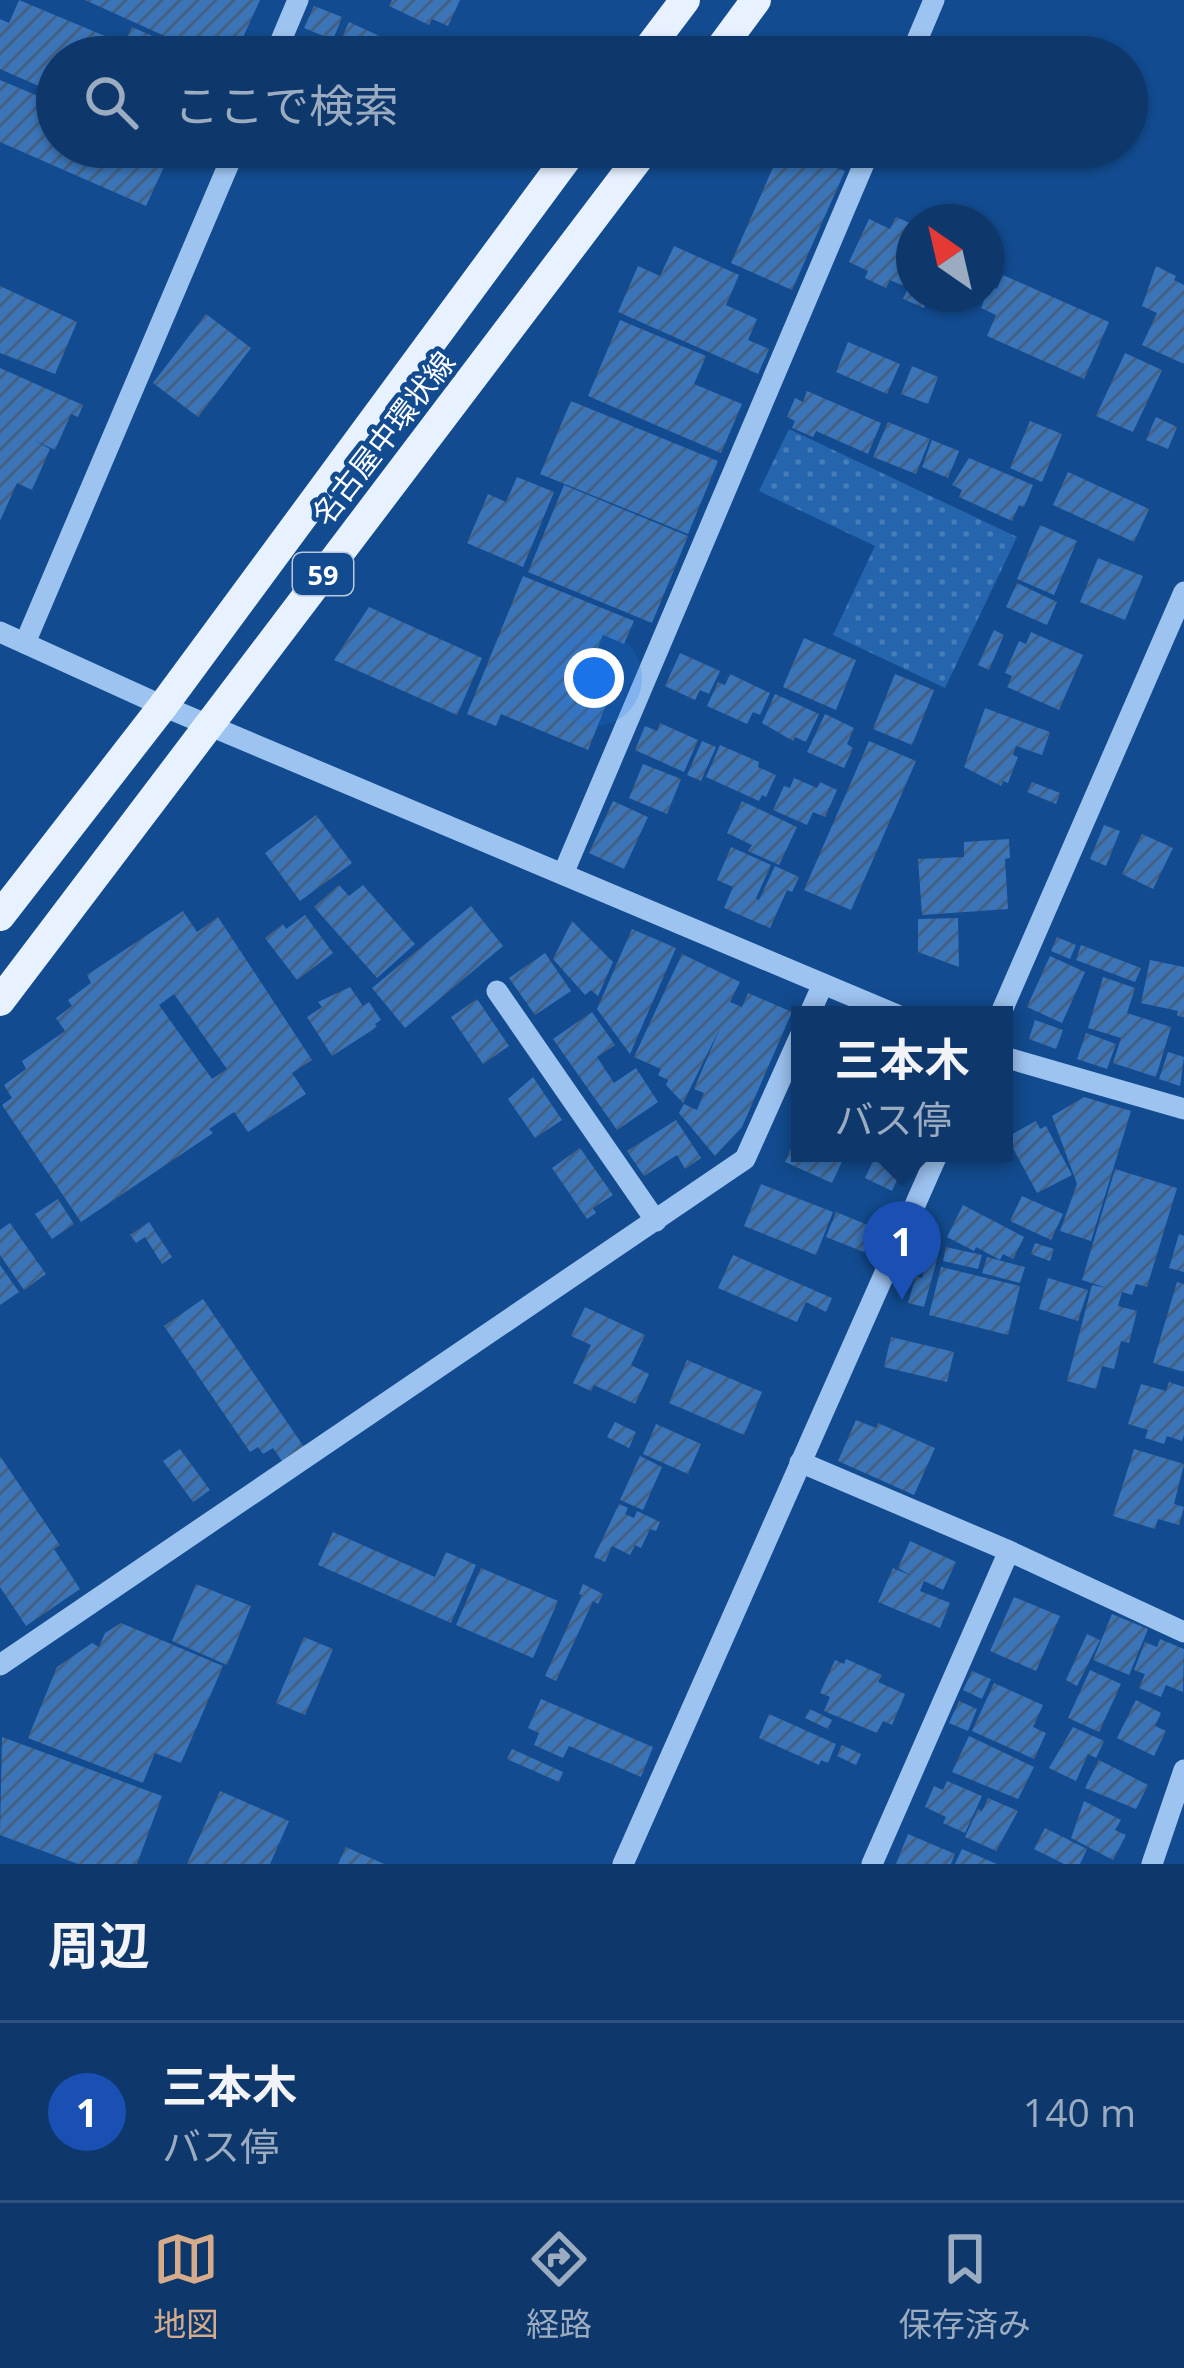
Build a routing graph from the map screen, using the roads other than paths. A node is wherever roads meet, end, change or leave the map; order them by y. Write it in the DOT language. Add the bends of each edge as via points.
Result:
graph roads {
  1 [pos="298,0"];
  2 [pos="685,0"];
  3 [pos="756,0"];
  4 [pos="934,0"];
  5 [pos="283,36"];
  6 [pos="658,36"];
  7 [pos="729,36"];
  8 [pos="919,36"];
  9 [pos="227,168"];
  10 [pos="560,168"];
  11 [pos="631,168"];
  12 [pos="863,168"];
  13 [pos="1184,592"];
  14 [pos="0,632"];
  15 [pos="25,643"];
  16 [pos="164,706"];
  17 [pos="206,724"];
  18 [pos="563,874"];
  19 [pos="0,916"];
  20 [pos="824,984"];
  21 [pos="497,991"];
  22 [pos="0,1001"];
  23 [pos="813,1006"];
  24 [pos="876,1006"];
  25 [pos="1004,1006"];
  26 [pos="791,1056"];
  27 [pos="1013,1060"];
  28 [pos="1184,1108"];
  29 [pos="934,1162"];
  30 [pos="656,1221"];
  31 [pos="800,1462"];
  32 [pos="1010,1551"];
  33 [pos="1184,1632"];
  34 [pos="0,1665"];
  35 [pos="1184,1770"];
  36 [pos="623,1864"];
  37 [pos="872,1864"];
  38 [pos="1152,1864"];
  1 -- 5 [label="street"];
  2 -- 6 [label="main road"];
  3 -- 7 [label="main road"];
  4 -- 8 [label="street"];
  9 -- 15 [label="street"];
  10 -- 16 [label="main road, 名古屋中環状線 / 59"];
  11 -- 17 [label="main road, 名古屋中環状線 / 59"];
  12 -- 18 [label="street"];
  13 -- 25 [label="street"];
  14 -- 15 [label="street"];
  15 -- 16 [label="street"];
  16 -- 17 [label="street"];
  16 -- 19 [label="main road, 名古屋中環状線 / 59"];
  17 -- 18 [label="street"];
  17 -- 22 [label="main road, 名古屋中環状線 / 59"];
  18 -- 20 [label="street"];
  20 -- 23 [label="street"];
  20 -- 24 [label="street"];
  21 -- 30 [label="street"];
  26 -- 30 [label="street" via="745,1159"];
  27 -- 28 [label="street"];
  29 -- 31 [label="street"];
  30 -- 34 [label="street"];
  31 -- 32 [label="street"];
  31 -- 36 [label="street"];
  32 -- 33 [label="street"];
  32 -- 37 [label="street"];
  35 -- 38 [label="street"];
}
